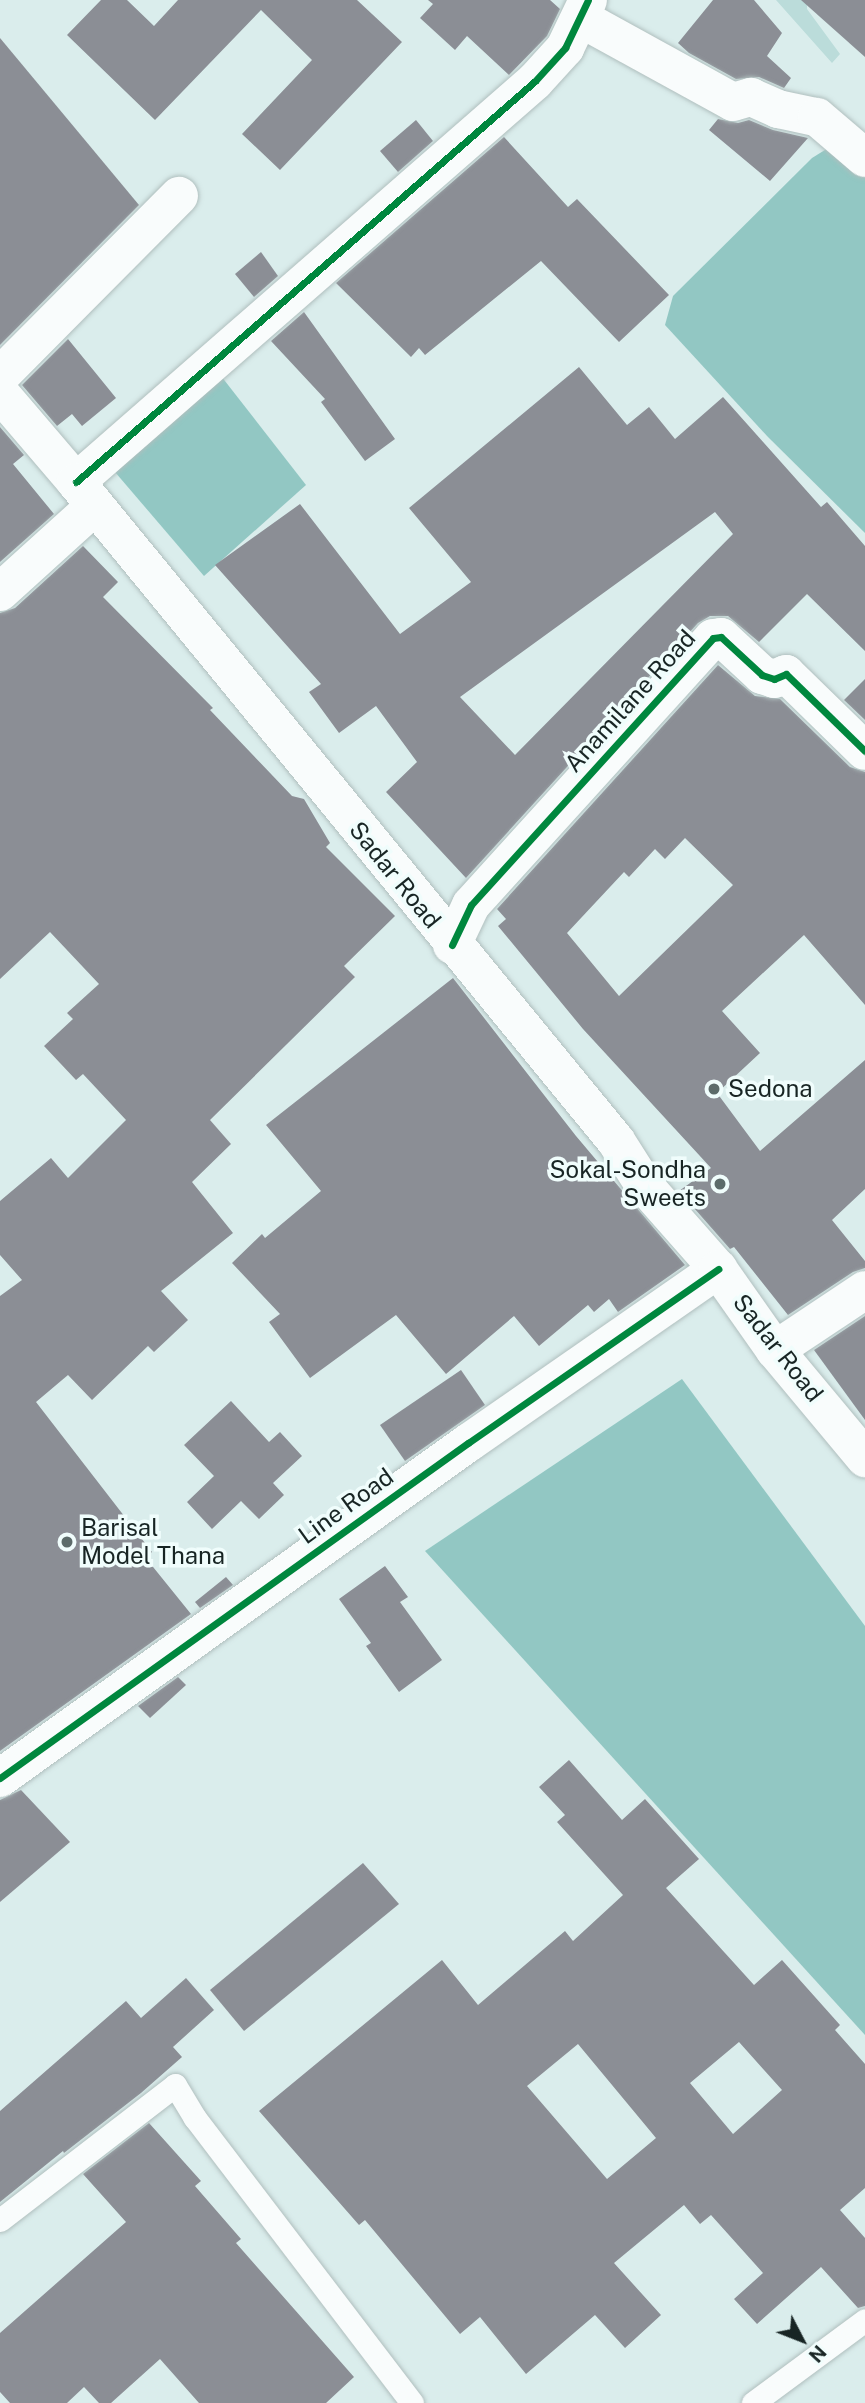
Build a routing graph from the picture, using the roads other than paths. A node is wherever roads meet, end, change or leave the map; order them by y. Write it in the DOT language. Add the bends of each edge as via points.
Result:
graph roads {
  1 [pos="585,9"];
  2 [pos="865,158"];
  3 [pos="179,196"];
  4 [pos="0,376"];
  5 [pos="0,393"];
  6 [pos="86,494"];
  7 [pos="0,592"];
  8 [pos="865,751"];
  9 [pos="452,945"];
  10 [pos="718,1269"];
  11 [pos="865,1290"];
  12 [pos="775,1350"];
  13 [pos="865,1458"];
  14 [pos="0,1778"];
  15 [pos="0,2220"];
  16 [pos="865,2320"];
  17 [pos="412,2403"];
  18 [pos="753,2403"];
  1 -- 2 [label="street" via="733,102 751,97 778,109 817,117"];
  1 -- 6 [label="street" via="565,48 535,81"];
  3 -- 4 [label="street"];
  5 -- 6 [label="street, Sadar Road"];
  6 -- 7 [label="street"];
  6 -- 9 [label="street, Sadar Road"];
  8 -- 9 [label="street, Anamilane Road" via="786,674 774,679 762,675 721,637 713,638 471,905"];
  9 -- 10 [label="street, Sadar Road"];
  10 -- 12 [label="street, Sadar Road"];
  10 -- 14 [label="street, Line Road"];
  11 -- 12 [label="street"];
  12 -- 13 [label="street, Sadar Road"];
  15 -- 17 [label="lane" via="175,2085 195,2118"];
  16 -- 18 [label="lane"];
}
